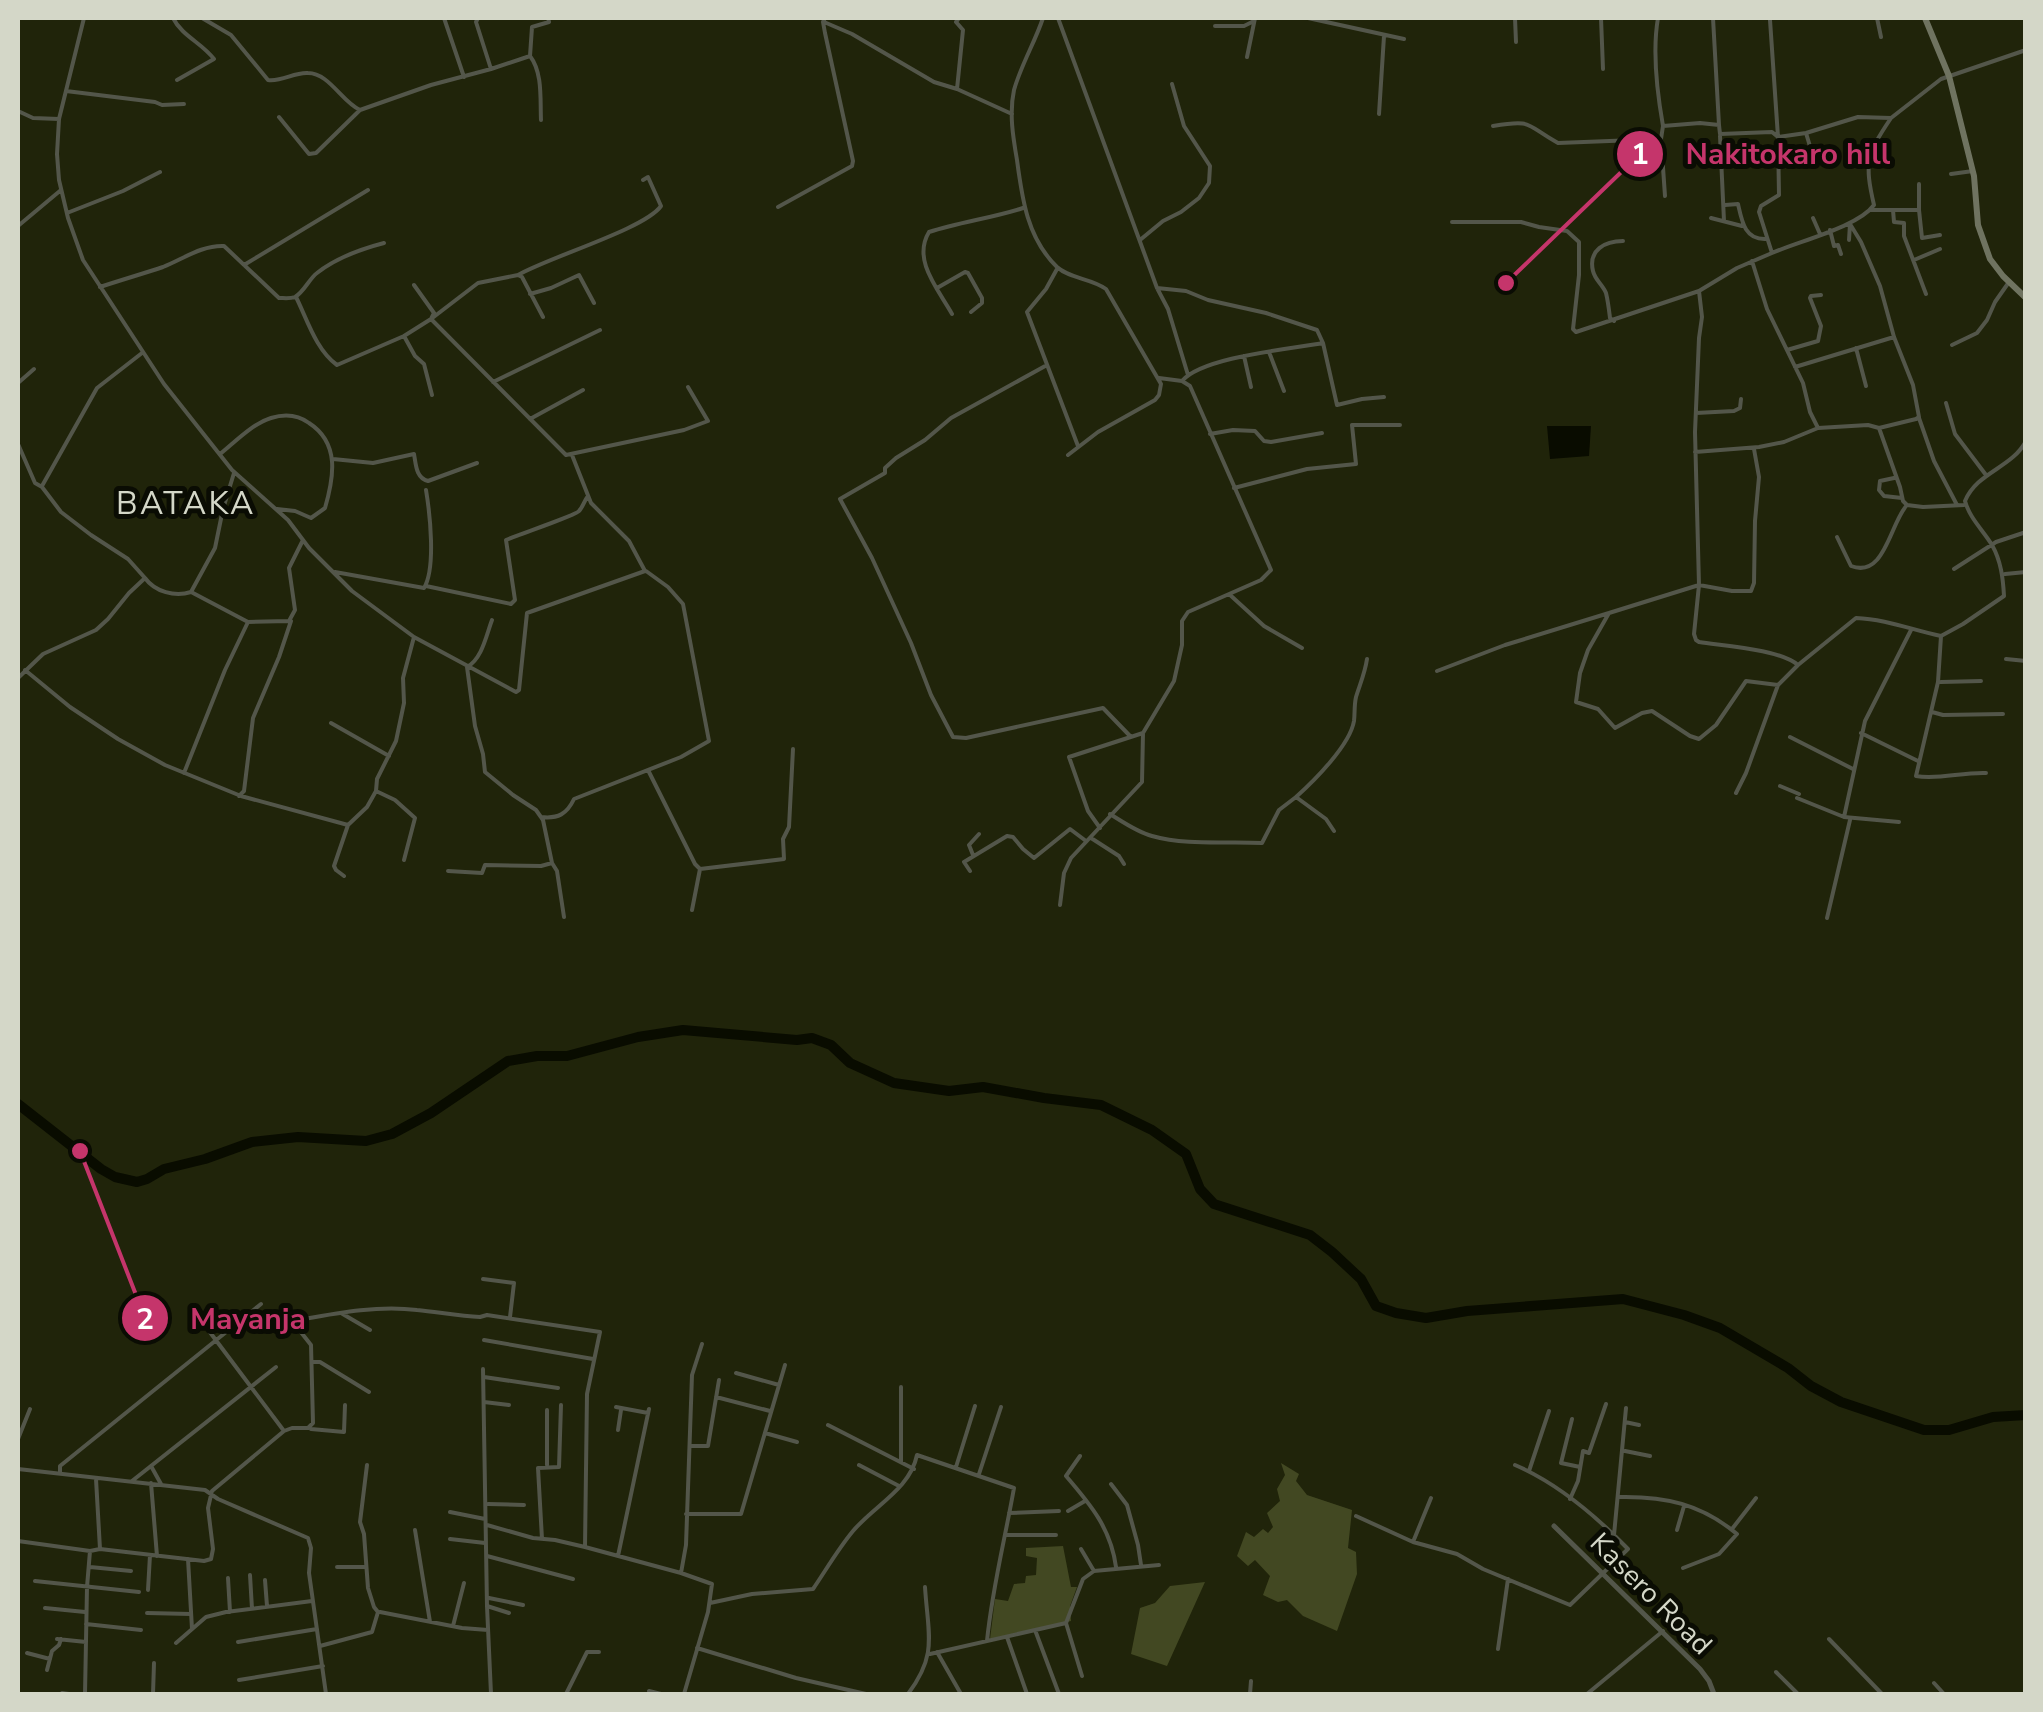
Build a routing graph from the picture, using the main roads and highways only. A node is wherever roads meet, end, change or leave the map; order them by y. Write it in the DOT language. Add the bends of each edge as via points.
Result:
graph roads {
  1 [pos="1924,18"];
  2 [pos="2026,298"];
  1 -- 2 [label="main road" via="1950,76 1990,259"];
}
